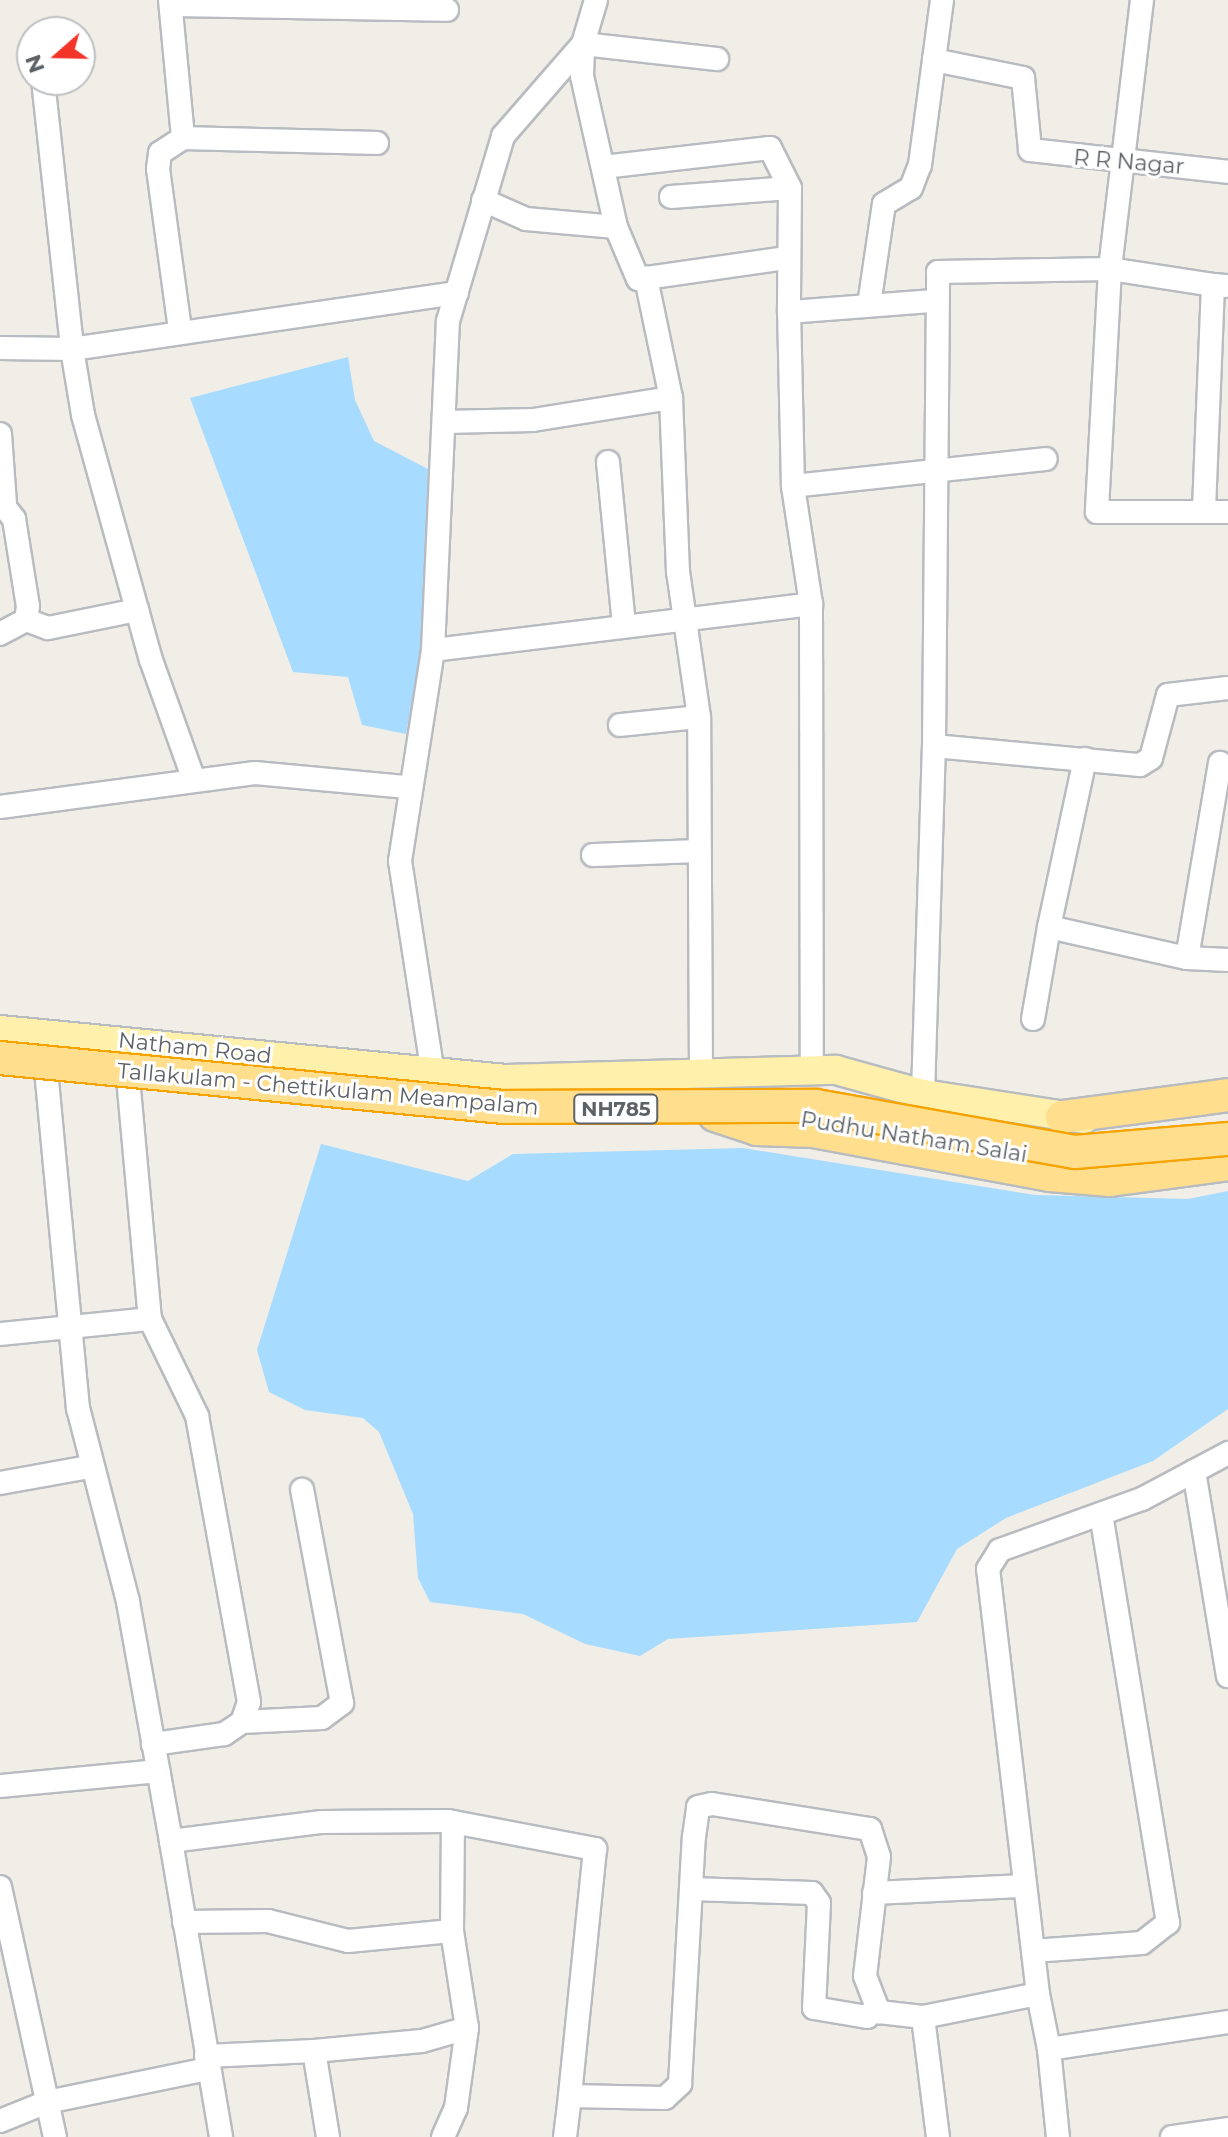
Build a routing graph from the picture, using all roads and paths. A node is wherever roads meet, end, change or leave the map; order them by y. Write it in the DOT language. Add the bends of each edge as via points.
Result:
graph roads {
  1 [pos="596,0"];
  2 [pos="942,0"];
  3 [pos="1142,0"];
  4 [pos="170,2"];
  5 [pos="447,10"];
  6 [pos="583,44"];
  7 [pos="717,59"];
  8 [pos="934,60"];
  9 [pos="45,96"];
  10 [pos="183,138"];
  11 [pos="377,143"];
  12 [pos="1125,160"];
  13 [pos="603,167"];
  14 [pos="1228,172"];
  15 [pos="790,188"];
  16 [pos="671,197"];
  17 [pos="483,200"];
  18 [pos="616,227"];
  19 [pos="787,258"];
  20 [pos="1110,269"];
  21 [pos="646,278"];
  22 [pos="1221,286"];
  23 [pos="457,293"];
  24 [pos="933,301"];
  25 [pos="869,305"];
  26 [pos="789,312"];
  27 [pos="180,329"];
  28 [pos="0,348"];
  29 [pos="72,349"];
  30 [pos="671,398"];
  31 [pos="444,422"];
  32 [pos="0,434"];
  33 [pos="1046,459"];
  34 [pos="608,462"];
  35 [pos="941,473"];
  36 [pos="793,486"];
  37 [pos="2,502"];
  38 [pos="1204,512"];
  39 [pos="1228,512"];
  40 [pos="811,604"];
  41 [pos="137,610"];
  42 [pos="26,620"];
  43 [pos="685,620"];
  44 [pos="624,626"];
  45 [pos="0,634"];
  46 [pos="433,650"];
  47 [pos="1228,688"];
  48 [pos="699,717"];
  49 [pos="620,725"];
  50 [pos="934,746"];
  51 [pos="1085,759"];
  52 [pos="1220,763"];
  53 [pos="193,777"];
  54 [pos="407,787"];
  55 [pos="0,807"];
  56 [pos="699,851"];
  57 [pos="593,855"];
  58 [pos="1049,927"];
  59 [pos="1187,958"];
  60 [pos="1228,960"];
  61 [pos="1033,1019"];
  62 [pos="0,1030"];
  63 [pos="0,1037"];
  64 [pos="0,1058"];
  65 [pos="0,1065"];
  66 [pos="812,1068"];
  67 [pos="46,1070"];
  68 [pos="701,1071"];
  69 [pos="433,1072"];
  70 [pos="128,1078"];
  71 [pos="918,1092"];
  72 [pos="1228,1095"];
  73 [pos="1228,1103"];
  74 [pos="438,1107"];
  75 [pos="503,1113"];
  76 [pos="715,1115"];
  77 [pos="1228,1116"];
  78 [pos="1062,1117"];
  79 [pos="1228,1139"];
  80 [pos="1228,1152"];
  81 [pos="1228,1164"];
  82 [pos="150,1319"];
  83 [pos="68,1328"];
  84 [pos="0,1334"];
  85 [pos="1228,1453"];
  86 [pos="89,1467"];
  87 [pos="1194,1471"];
  88 [pos="0,1483"];
  89 [pos="302,1490"];
  90 [pos="1101,1514"];
  91 [pos="1228,1676"];
  92 [pos="242,1722"];
  93 [pos="153,1744"];
  94 [pos="158,1771"];
  95 [pos="0,1786"];
  96 [pos="453,1822"];
  97 [pos="171,1841"];
  98 [pos="1025,1886"];
  99 [pos="0,1887"];
  100 [pos="691,1889"];
  101 [pos="874,1893"];
  102 [pos="184,1922"];
  103 [pos="452,1931"];
  104 [pos="1033,1951"];
  105 [pos="1038,1994"];
  106 [pos="875,2008"];
  107 [pos="923,2017"];
  108 [pos="1228,2022"];
  109 [pos="467,2028"];
  110 [pos="1049,2049"];
  111 [pos="314,2051"];
  112 [pos="207,2062"];
  113 [pos="570,2096"];
  114 [pos="47,2102"];
  115 [pos="0,2121"];
  116 [pos="1228,2129"];
  117 [pos="55,2137"];
  118 [pos="221,2137"];
  119 [pos="328,2137"];
  120 [pos="443,2137"];
  121 [pos="565,2137"];
  122 [pos="938,2137"];
  123 [pos="1058,2137"];
  124 [pos="1172,2137"];
  1 -- 6 [label="street"];
  2 -- 8 [label="street"];
  3 -- 12 [label="street"];
  4 -- 5 [label="street"];
  4 -- 10 [label="street"];
  6 -- 7 [label="street"];
  6 -- 13 [label="street" via="582,76"];
  6 -- 17 [label="street" via="503,136"];
  8 -- 12 [label="street, R R Nagar" via="1023,78 1030,150"];
  8 -- 25 [label="street" via="920,165 911,188 884,204"];
  9 -- 29 [label="street"];
  10 -- 11 [label="street"];
  10 -- 27 [label="street" via="160,153 158,169"];
  12 -- 14 [label="street, R R Nagar"];
  12 -- 20 [label="street"];
  13 -- 15 [label="street" via="770,148"];
  13 -- 18 [label="street"];
  15 -- 16 [label="street"];
  15 -- 19 [label="street"];
  17 -- 18 [label="street" via="526,219"];
  17 -- 23 [label="street"];
  18 -- 21 [label="street" via="638,279"];
  19 -- 21 [label="street"];
  19 -- 26 [label="street"];
  20 -- 22 [label="street"];
  20 -- 24 [label="street" via="952,268 933,281"];
  20 -- 38 [label="street" via="1097,512"];
  21 -- 30 [label="street"];
  22 -- 38 [label="street"];
  23 -- 27 [label="street"];
  23 -- 31 [label="street" via="448,321"];
  24 -- 25 [label="street"];
  24 -- 35 [label="street"];
  25 -- 26 [label="street"];
  26 -- 36 [label="street"];
  27 -- 29 [label="street"];
  28 -- 29 [label="street"];
  29 -- 41 [label="street" via="83,415"];
  30 -- 31 [label="street" via="533,420"];
  30 -- 43 [label="street"];
  31 -- 46 [label="street"];
  32 -- 37 [label="street"];
  33 -- 35 [label="street"];
  34 -- 44 [label="street"];
  35 -- 36 [label="street"];
  35 -- 50 [label="street"];
  36 -- 40 [label="street"];
  37 -- 42 [label="street" via="14,519"];
  38 -- 39 [label="street"];
  40 -- 43 [label="street"];
  40 -- 66 [label="street"];
  41 -- 42 [label="street" via="48,628"];
  41 -- 53 [label="street"];
  42 -- 45 [label="street"];
  43 -- 44 [label="street"];
  43 -- 48 [label="street"];
  44 -- 46 [label="street"];
  46 -- 54 [label="street"];
  47 -- 51 [label="street" via="1168,695 1151,758 1140,765"];
  48 -- 49 [label="street"];
  48 -- 56 [label="street"];
  50 -- 51 [label="street"];
  50 -- 71 [label="street"];
  51 -- 58 [label="street"];
  52 -- 59 [label="street"];
  53 -- 54 [label="street" via="255,773"];
  53 -- 55 [label="street"];
  54 -- 69 [label="street" via="400,861"];
  56 -- 57 [label="street"];
  56 -- 68 [label="street"];
  58 -- 59 [label="street"];
  58 -- 61 [label="street"];
  59 -- 60 [label="street"];
  62 -- 69 [label="main road, Natham Road"];
  63 -- 77 [label="highway, Tallakulam - Chettikulam Meampalam / NH785" via="562,1092 792,1089 1063,1133"];
  64 -- 79 [label="highway, Tallakulam - Chettikulam Meampalam / NH785, bridge" via="503,1107 816,1106 1075,1152"];
  65 -- 67 [label="main road, Natham Road"];
  66 -- 68 [label="main road, Natham Road"];
  66 -- 71 [label="main road, Natham Road"];
  67 -- 70 [label="main road, Natham Road"];
  67 -- 83 [label="street"];
  68 -- 69 [label="main road, Natham Road" via="556,1080"];
  69 -- 74 [label="street"];
  70 -- 74 [label="main road, Natham Road"];
  70 -- 82 [label="street"];
  71 -- 78 [label="main road, Pudhu Natham Salai"];
  72 -- 78 [label="highway"];
  73 -- 78 [label="main road, Pudhu Natham Salai"];
  74 -- 75 [label="main road, Natham Road"];
  75 -- 76 [label="main road, Pudhu Natham Salai"];
  76 -- 80 [label="main road, Pudhu Natham Salai" via="810,1117 1060,1161 1125,1163"];
  76 -- 81 [label="highway" via="757,1129 813,1131 1050,1175 1110,1180"];
  82 -- 83 [label="street"];
  82 -- 92 [label="street" via="197,1416 249,1702"];
  83 -- 84 [label="street"];
  83 -- 86 [label="street"];
  85 -- 87 [label="street"];
  86 -- 88 [label="street"];
  86 -- 93 [label="street" via="128,1602"];
  87 -- 90 [label="street"];
  87 -- 91 [label="street"];
  89 -- 92 [label="street" via="342,1703 322,1718"];
  90 -- 98 [label="street" via="1000,1550 988,1569"];
  90 -- 104 [label="street" via="1168,1923 1142,1943"];
  92 -- 93 [label="street" via="224,1734"];
  93 -- 94 [label="street"];
  94 -- 95 [label="street"];
  94 -- 97 [label="street"];
  96 -- 97 [label="street" via="322,1822"];
  96 -- 103 [label="street"];
  96 -- 113 [label="street" via="595,1849"];
  97 -- 102 [label="street"];
  98 -- 101 [label="street"];
  98 -- 104 [label="street"];
  99 -- 114 [label="street"];
  100 -- 101 [label="street" via="698,1807 712,1804 870,1829 879,1857"];
  100 -- 106 [label="street" via="812,1893 819,1903 814,2008 867,2017"];
  100 -- 113 [label="street" via="680,2084 665,2098"];
  101 -- 106 [label="street" via="865,1976"];
  102 -- 103 [label="street" via="268,1921 348,1941"];
  102 -- 112 [label="street"];
  103 -- 109 [label="street"];
  104 -- 105 [label="street"];
  105 -- 107 [label="street"];
  105 -- 110 [label="street"];
  106 -- 107 [label="street" via="897,2018"];
  107 -- 122 [label="street"];
  108 -- 110 [label="street"];
  109 -- 111 [label="street" via="422,2041"];
  109 -- 120 [label="street" via="456,2108"];
  110 -- 123 [label="street"];
  111 -- 112 [label="street"];
  111 -- 119 [label="street"];
  112 -- 114 [label="street"];
  112 -- 118 [label="street"];
  113 -- 121 [label="street"];
  114 -- 115 [label="street"];
  114 -- 117 [label="street"];
  116 -- 124 [label="street"];
}
